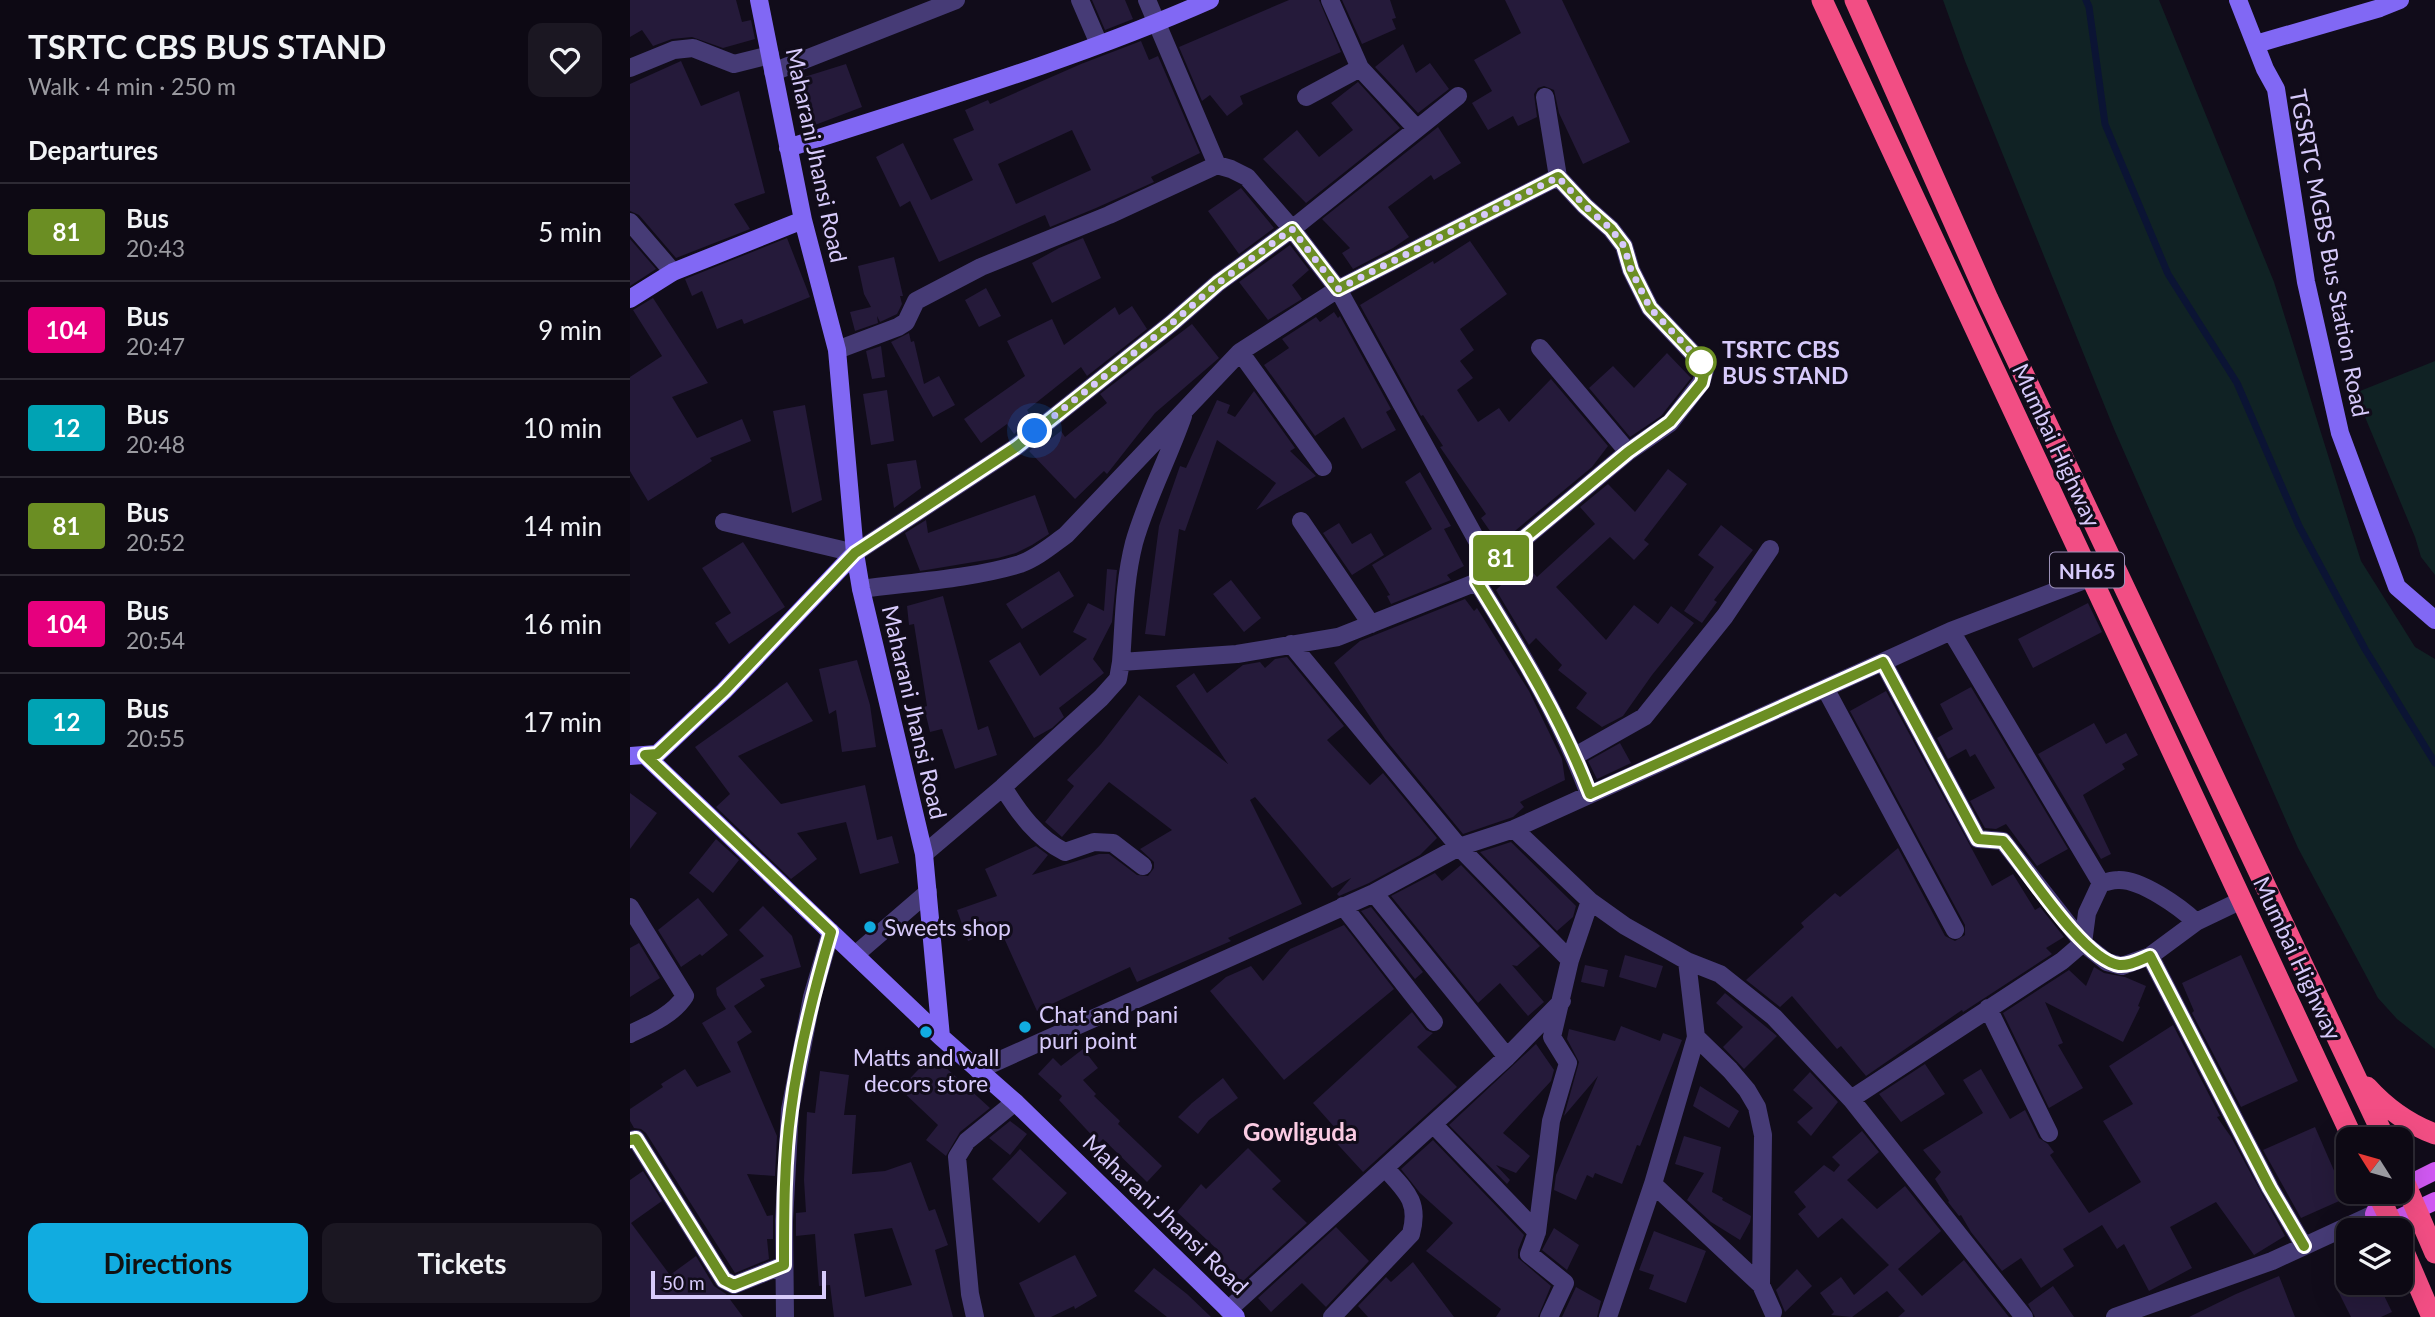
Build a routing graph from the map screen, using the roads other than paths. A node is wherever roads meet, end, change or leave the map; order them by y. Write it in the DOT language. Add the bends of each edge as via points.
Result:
graph roads {
  1 [pos="759,0"];
  2 [pos="956,0"];
  3 [pos="1080,0"];
  4 [pos="1147,0"];
  5 [pos="1210,0"];
  6 [pos="1330,0"];
  7 [pos="1822,0"];
  8 [pos="1855,0"];
  9 [pos="2400,0"];
  10 [pos="2241,1"];
  11 [pos="1157,23"];
  12 [pos="1099,44"];
  13 [pos="2256,44"];
  14 [pos="771,64"];
  15 [pos="630,68"];
  16 [pos="1360,68"];
  17 [pos="1458,96"];
  18 [pos="1306,97"];
  19 [pos="1545,97"];
  20 [pos="1417,129"];
  21 [pos="788,148"];
  22 [pos="1216,165"];
  23 [pos="1558,177"];
  24 [pos="803,220"];
  25 [pos="630,222"];
  26 [pos="1292,229"];
  27 [pos="673,272"];
  28 [pos="1338,289"];
  29 [pos="630,299"];
  30 [pos="1540,348"];
  31 [pos="838,350"];
  32 [pos="1240,352"];
  33 [pos="1185,410"];
  34 [pos="1628,452"];
  35 [pos="1323,467"];
  36 [pos="1301,521"];
  37 [pos="724,522"];
  38 [pos="1770,549"];
  39 [pos="855,553"];
  40 [pos="1491,566"];
  41 [pos="2116,568"];
  42 [pos="2091,579"];
  43 [pos="1477,582"];
  44 [pos="861,589"];
  45 [pos="2435,620"];
  46 [pos="1371,624"];
  47 [pos="1951,631"];
  48 [pos="1291,645"];
  49 [pos="1121,662"];
  50 [pos="1883,662"];
  51 [pos="1825,688"];
  52 [pos="638,755"];
  53 [pos="1575,756"];
  54 [pos="1003,787"];
  55 [pos="1590,794"];
  56 [pos="1514,829"];
  57 [pos="1459,847"];
  58 [pos="924,853"];
  59 [pos="1143,866"];
  60 [pos="2101,883"];
  61 [pos="928,892"];
  62 [pos="1374,893"];
  63 [pos="2242,900"];
  64 [pos="1590,901"];
  65 [pos="1343,906"];
  66 [pos="630,908"];
  67 [pos="2196,922"];
  68 [pos="1955,930"];
  69 [pos="831,932"];
  70 [pos="2082,943"];
  71 [pos="855,955"];
  72 [pos="2150,956"];
  73 [pos="1570,960"];
  74 [pos="1687,961"];
  75 [pos="1562,1001"];
  76 [pos="1988,1008"];
  77 [pos="1434,1023"];
  78 [pos="630,1034"];
  79 [pos="941,1037"];
  80 [pos="1696,1037"];
  81 [pos="1507,1057"];
  82 [pos="978,1070"];
  83 [pos="2356,1075"];
  84 [pos="1851,1099"];
  85 [pos="1015,1102"];
  86 [pos="1433,1124"];
  87 [pos="2347,1127"];
  88 [pos="2380,1127"];
  89 [pos="2049,1133"];
  90 [pos="2435,1133"];
  91 [pos="630,1140"];
  92 [pos="1385,1168"];
  93 [pos="2435,1171"];
  94 [pos="1653,1184"];
  95 [pos="2413,1186"];
  96 [pos="2383,1204"];
  97 [pos="2426,1206"];
  98 [pos="1537,1232"];
  99 [pos="2304,1246"];
  100 [pos="2435,1253"];
  101 [pos="784,1265"];
  102 [pos="2413,1273"];
  103 [pos="1761,1285"];
  104 [pos="1232,1313"];
  105 [pos="1774,1315"];
  106 [pos="785,1317"];
  107 [pos="975,1317"];
  108 [pos="1332,1317"];
  109 [pos="1549,1317"];
  110 [pos="1608,1317"];
  111 [pos="2024,1317"];
  112 [pos="2115,1317"];
  113 [pos="2432,1317"];
  1 -- 14 [label="street, Maharani Jhansi Road"];
  2 -- 14 [label="street"];
  3 -- 12 [label="street"];
  4 -- 11 [label="street"];
  5 -- 11 [label="street"];
  6 -- 16 [label="street"];
  7 -- 42 [label="highway, Mumbai Highway / NH65"];
  8 -- 41 [label="highway, Mumbai Highway / NH65" via="1988,299"];
  9 -- 13 [label="street"];
  10 -- 13 [label="street, TGSRTC MGBS Bus Station Road"];
  11 -- 12 [label="street"];
  11 -- 22 [label="street"];
  12 -- 21 [label="street"];
  13 -- 45 [label="street, TGSRTC MGBS Bus Station Road" via="2276,89 2306,282 2340,433 2397,587"];
  14 -- 15 [label="street" via="734,64 693,48 674,50"];
  14 -- 21 [label="street, Maharani Jhansi Road"];
  16 -- 18 [label="street"];
  16 -- 20 [label="street"];
  17 -- 20 [label="street"];
  19 -- 23 [label="street"];
  20 -- 26 [label="street"];
  21 -- 24 [label="street, Maharani Jhansi Road"];
  22 -- 26 [label="street" via="1247,177"];
  22 -- 31 [label="street" via="981,267 916,301 906,322 898,327"];
  23 -- 28 [label="street"];
  23 -- 34 [label="street" via="1624,246 1650,308 1705,370 1702,383 1670,422"];
  24 -- 27 [label="street"];
  24 -- 31 [label="street, Maharani Jhansi Road"];
  25 -- 27 [label="street"];
  26 -- 28 [label="street"];
  26 -- 39 [label="street" via="1016,447"];
  27 -- 29 [label="street"];
  28 -- 32 [label="street"];
  28 -- 40 [label="street"];
  30 -- 34 [label="street"];
  31 -- 39 [label="street, Maharani Jhansi Road"];
  32 -- 33 [label="street"];
  32 -- 35 [label="street"];
  33 -- 44 [label="street" via="1066,535 1042,552 1022,563 976,573"];
  33 -- 49 [label="street" via="1134,545"];
  34 -- 40 [label="street"];
  36 -- 46 [label="street"];
  37 -- 39 [label="street"];
  38 -- 53 [label="street" via="1725,616 1644,717"];
  39 -- 44 [label="street, Maharani Jhansi Road"];
  39 -- 52 [label="street" via="724,691 657,754"];
  40 -- 43 [label="street"];
  41 -- 42 [label="street"];
  41 -- 83 [label="highway, Mumbai Highway / NH65"];
  42 -- 47 [label="street"];
  42 -- 63 [label="highway, Mumbai Highway / NH65"];
  43 -- 46 [label="street"];
  43 -- 53 [label="street" via="1539,682"];
  44 -- 58 [label="street, Maharani Jhansi Road"];
  46 -- 48 [label="street" via="1338,637"];
  47 -- 50 [label="street"];
  47 -- 60 [label="street"];
  48 -- 49 [label="street" via="1237,654"];
  48 -- 57 [label="street"];
  49 -- 54 [label="street" via="1118,679 1101,698"];
  50 -- 51 [label="street"];
  50 -- 70 [label="street" via="1978,839 2003,841"];
  51 -- 55 [label="street"];
  51 -- 68 [label="street"];
  52 -- 69 [label="street"];
  53 -- 55 [label="street"];
  54 -- 58 [label="street"];
  54 -- 59 [label="street" via="1049,844 1065,852 1094,842 1114,843"];
  55 -- 56 [label="street"];
  56 -- 57 [label="street"];
  56 -- 64 [label="street"];
  57 -- 62 [label="street"];
  57 -- 73 [label="street"];
  58 -- 61 [label="street, Maharani Jhansi Road"];
  60 -- 67 [label="street" via="2127,881 2181,908"];
  60 -- 70 [label="street" via="2087,913"];
  61 -- 71 [label="street"];
  61 -- 79 [label="street, Maharani Jhansi Road"];
  62 -- 65 [label="street"];
  62 -- 81 [label="street"];
  63 -- 67 [label="street"];
  63 -- 87 [label="highway, Mumbai Highway / NH65"];
  64 -- 73 [label="street"];
  64 -- 74 [label="street"];
  65 -- 77 [label="street"];
  65 -- 82 [label="street"];
  66 -- 78 [label="street" via="685,996 653,1024"];
  67 -- 72 [label="street"];
  69 -- 71 [label="street"];
  69 -- 101 [label="street" via="812,997 790,1110"];
  70 -- 72 [label="street" via="2107,962 2122,966"];
  70 -- 76 [label="street"];
  71 -- 79 [label="street"];
  72 -- 99 [label="street"];
  73 -- 75 [label="street"];
  74 -- 80 [label="street"];
  74 -- 84 [label="street" via="1720,974 1774,1017"];
  75 -- 81 [label="street"];
  75 -- 98 [label="street" via="1552,1037 1568,1063 1551,1121"];
  76 -- 84 [label="street"];
  76 -- 89 [label="street"];
  79 -- 82 [label="street, Maharani Jhansi Road"];
  80 -- 94 [label="street"];
  80 -- 103 [label="street" via="1730,1070 1757,1107 1763,1135"];
  81 -- 86 [label="street"];
  82 -- 85 [label="street, Maharani Jhansi Road"];
  83 -- 88 [label="highway, Mumbai Highway / NH65"];
  83 -- 90 [label="highway" via="2384,1105 2417,1128"];
  84 -- 111 [label="street"];
  85 -- 104 [label="street, Maharani Jhansi Road"];
  85 -- 107 [label="street" via="967,1142 957,1157"];
  86 -- 92 [label="street"];
  86 -- 98 [label="street"];
  91 -- 101 [label="street" via="636,1139 724,1280 734,1285"];
  92 -- 104 [label="street"];
  92 -- 108 [label="street" via="1414,1205 1411,1234"];
  93 -- 95 [label="main road"];
  94 -- 103 [label="street"];
  94 -- 110 [label="street"];
  96 -- 99 [label="street"];
  97 -- 100 [label="highway"];
  98 -- 109 [label="street" via="1529,1254 1565,1283"];
  99 -- 112 [label="street"];
  101 -- 106 [label="street"];
  102 -- 113 [label="highway"];
  103 -- 105 [label="street"];
}
